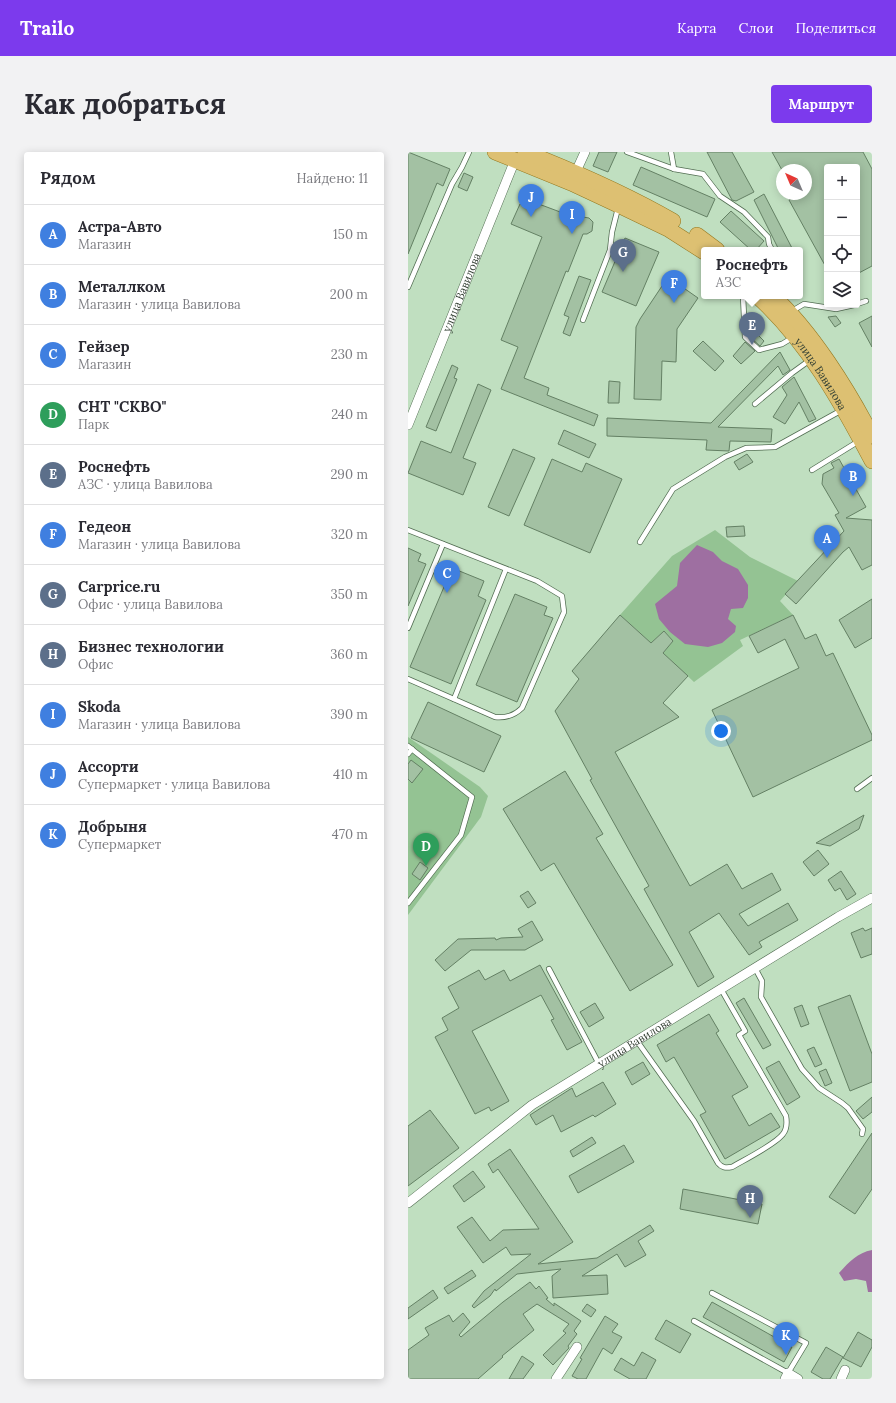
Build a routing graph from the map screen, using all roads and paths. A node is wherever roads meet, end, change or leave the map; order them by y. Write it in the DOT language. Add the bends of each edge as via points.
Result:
graph roads {
  1 [pos="469,152"];
  2 [pos="495,152"];
  3 [pos="585,152"];
  4 [pos="627,152"];
  5 [pos="671,152"];
  6 [pos="520,156"];
  7 [pos="674,169"];
  8 [pos="574,178"];
  9 [pos="618,205"];
  10 [pos="713,247"];
  11 [pos="770,247"];
  12 [pos="701,250"];
  13 [pos="408,287"];
  14 [pos="744,299"];
  15 [pos="760,299"];
  16 [pos="778,299"];
  17 [pos="866,301"];
  18 [pos="860,303"];
  19 [pos="824,307"];
  20 [pos="830,308"];
  21 [pos="840,308"];
  22 [pos="789,313"];
  23 [pos="583,320"];
  24 [pos="795,336"];
  25 [pos="812,359"];
  26 [pos="755,404"];
  27 [pos="843,410"];
  28 [pos="408,425"];
  29 [pos="868,434"];
  30 [pos="872,462"];
  31 [pos="812,470"];
  32 [pos="408,530"];
  33 [pos="640,542"];
  34 [pos="444,544"];
  35 [pos="506,569"];
  36 [pos="408,628"];
  37 [pos="408,678"];
  38 [pos="454,699"];
  39 [pos="410,748"];
  40 [pos="408,754"];
  41 [pos="872,778"];
  42 [pos="857,789"];
  43 [pos="872,898"];
  44 [pos="408,903"];
  45 [pos="755,968"];
  46 [pos="548,969"];
  47 [pos="721,989"];
  48 [pos="637,1041"];
  49 [pos="599,1064"];
  50 [pos="862,1134"];
  51 [pos="408,1203"];
  52 [pos="712,1293"];
  53 [pos="694,1321"];
  54 [pos="577,1347"];
  55 [pos="846,1370"];
  56 [pos="786,1378"];
  57 [pos="556,1379"];
  58 [pos="798,1379"];
  59 [pos="841,1379"];
  1 -- 13 [label="lane" via="452,184"];
  2 -- 6 [label="main road"];
  3 -- 8 [label="street"];
  4 -- 7 [label="lane"];
  5 -- 7 [label="lane"];
  6 -- 8 [label="main road"];
  6 -- 28 [label="street, улица Вавилова"];
  7 -- 11 [label="lane" via="703,174 720,196 744,212 768,237"];
  8 -- 9 [label="main road"];
  8 -- 10 [label="main road" via="649,208"];
  9 -- 12 [label="main road" via="668,229"];
  9 -- 23 [label="lane" via="610,250"];
  14 -- 24 [label="lane" via="745,336 759,350 782,344"];
  15 -- 24 [label="main road, улица Вавилова"];
  16 -- 22 [label="main road, улица Вавилова"];
  17 -- 18 [label="lane"];
  19 -- 22 [label="lane" via="804,304"];
  20 -- 21 [label="lane"];
  22 -- 29 [label="main road, улица Вавилова" via="829,364"];
  24 -- 25 [label="main road, улица Вавилова"];
  25 -- 26 [label="lane"];
  25 -- 27 [label="main road, улица Вавилова"];
  27 -- 29 [label="main road, улица Вавилова"];
  27 -- 33 [label="lane" via="775,447 746,448 725,457 673,489"];
  29 -- 30 [label="main road, улица Вавилова"];
  29 -- 31 [label="lane"];
  32 -- 34 [label="lane"];
  34 -- 35 [label="lane"];
  34 -- 36 [label="lane"];
  35 -- 38 [label="lane"];
  35 -- 38 [label="lane" via="537,581 562,596 564,612 522,708 516,714 504,718 495,717"];
  37 -- 38 [label="lane"];
  39 -- 40 [label="lane"];
  39 -- 44 [label="lane" via="472,796 461,835"];
  41 -- 42 [label="lane"];
  43 -- 45 [label="street, улица Вавилова" via="838,916"];
  45 -- 47 [label="street, улица Вавилова"];
  45 -- 50 [label="lane" via="762,981 761,997 802,1069 819,1088 848,1108 863,1129"];
  46 -- 49 [label="lane"];
  47 -- 48 [label="street, улица Вавилова"];
  47 -- 48 [label="lane" via="745,1031 738,1035 786,1116 787,1126 778,1140 732,1167 721,1166 694,1121"];
  48 -- 49 [label="street, улица Вавилова"];
  49 -- 51 [label="street, улица Вавилова" via="532,1105"];
  52 -- 56 [label="lane" via="806,1343"];
  53 -- 56 [label="lane"];
  54 -- 57 [label="street"];
  55 -- 59 [label="street"];
  56 -- 58 [label="street"];
}
